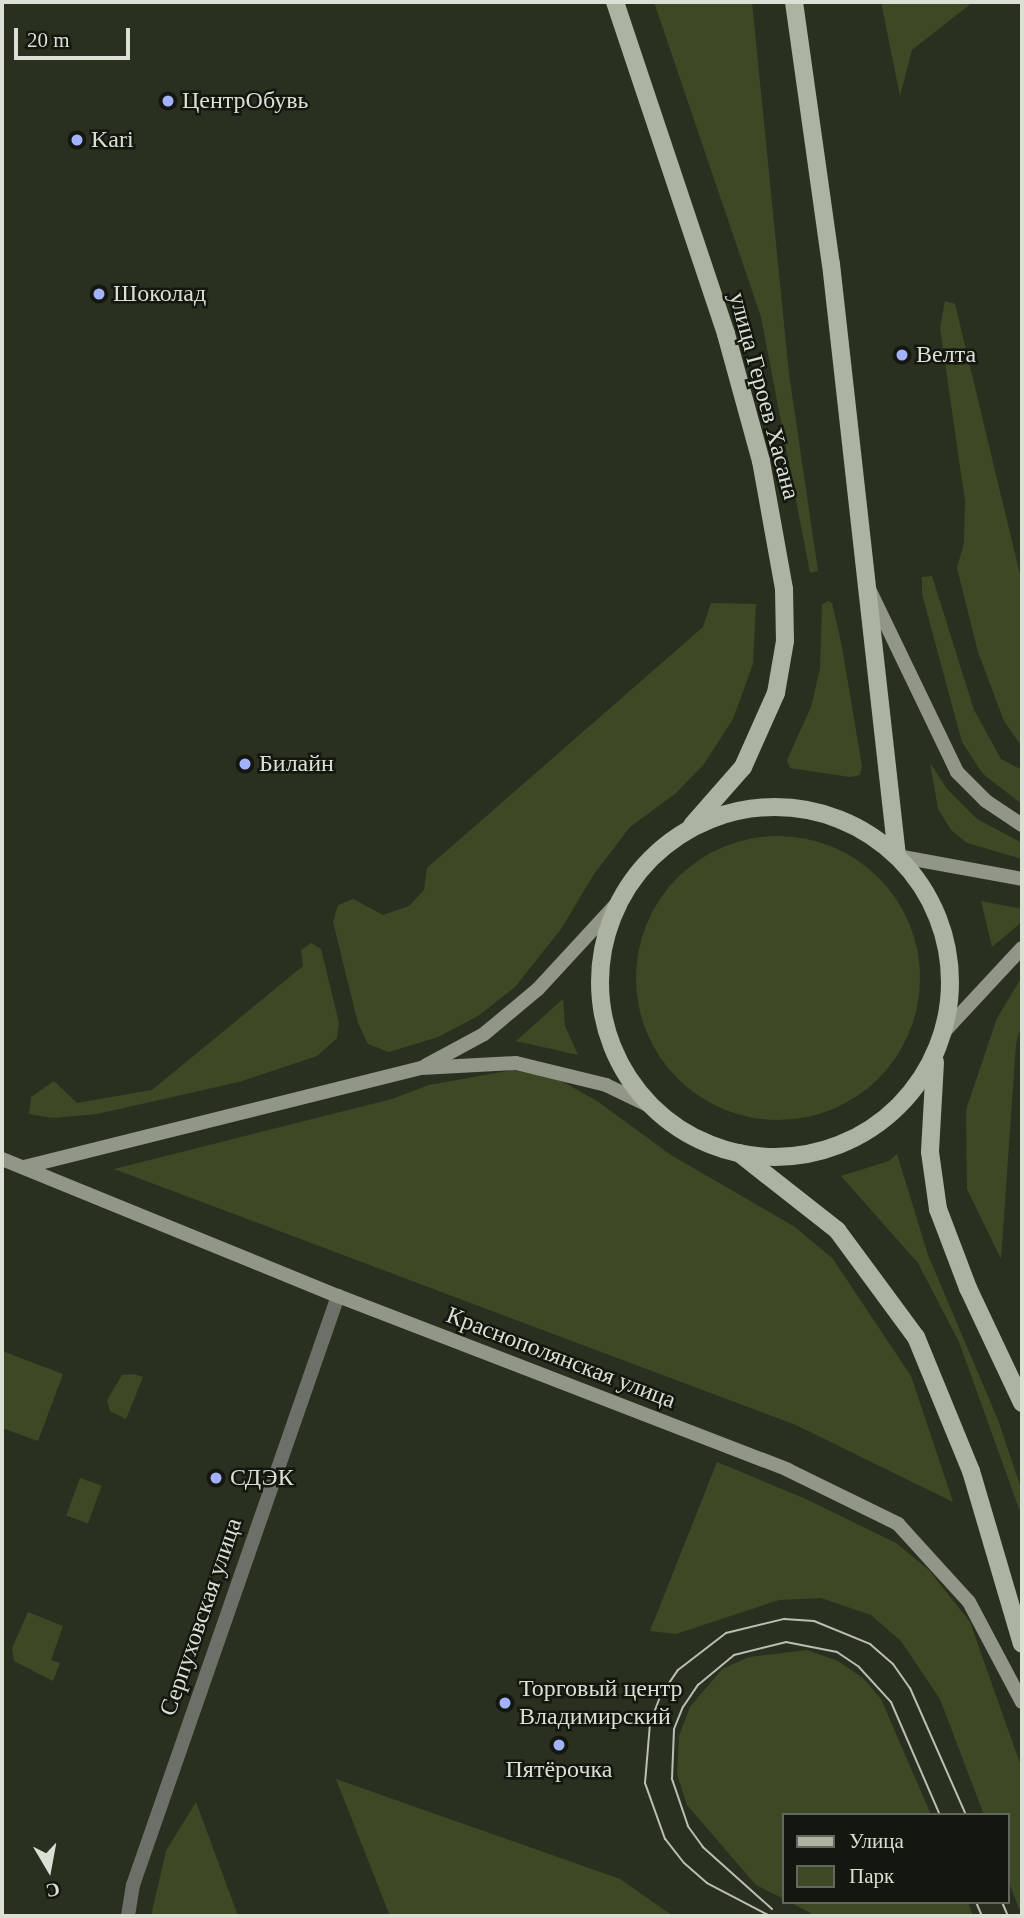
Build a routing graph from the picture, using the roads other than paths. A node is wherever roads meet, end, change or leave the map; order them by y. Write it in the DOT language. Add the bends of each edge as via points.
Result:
graph roads {
  1 [pos="615,2"];
  2 [pos="794,2"];
  3 [pos="865,579"];
  4 [pos="1022,825"];
  5 [pos="687,831"];
  6 [pos="897,856"];
  7 [pos="1022,879"];
  8 [pos="620,900"];
  9 [pos="1022,948"];
  10 [pos="943,1034"];
  11 [pos="935,1062"];
  12 [pos="421,1069"];
  13 [pos="654,1108"];
  14 [pos="738,1153"];
  15 [pos="2,1159"];
  16 [pos="24,1167"];
  17 [pos="338,1296"];
  18 [pos="1022,1403"];
  19 [pos="1022,1644"];
  20 [pos="1022,1702"];
  21 [pos="128,1916"];
  1 -- 5 [label="main road, улица Героев Хасана" via="726,334 761,461 784,589 785,641 776,692 743,767"];
  2 -- 3 [label="main road" via="828,238"];
  3 -- 4 [label="main road" via="957,772 986,801"];
  3 -- 6 [label="main road"];
  5 -- 6 [label="main road" via="747,809 812,811 872,836"];
  5 -- 8 [label="main road" via="638,873"];
  6 -- 7 [label="main road"];
  6 -- 10 [label="main road" via="934,908 945,939 949,1003"];
  8 -- 12 [label="main road" via="538,989 484,1034"];
  8 -- 13 [label="main road" via="601,962 605,1026 616,1056"];
  9 -- 10 [label="main road"];
  10 -- 11 [label="main road"];
  11 -- 14 [label="main road" via="890,1115 834,1147 803,1155"];
  11 -- 18 [label="main road" via="930,1152 938,1209 968,1288"];
  12 -- 13 [label="main road" via="516,1063 606,1085"];
  12 -- 16 [label="main road"];
  13 -- 14 [label="main road" via="698,1138"];
  14 -- 19 [label="main road" via="837,1230 916,1337 971,1471"];
  15 -- 16 [label="main road, Краснополянская улица"];
  16 -- 17 [label="main road, Краснополянская улица"];
  17 -- 20 [label="main road, Краснополянская улица" via="788,1470 898,1524 969,1602"];
  17 -- 21 [label="street, Серпуховская улица" via="141,1860"];
}
